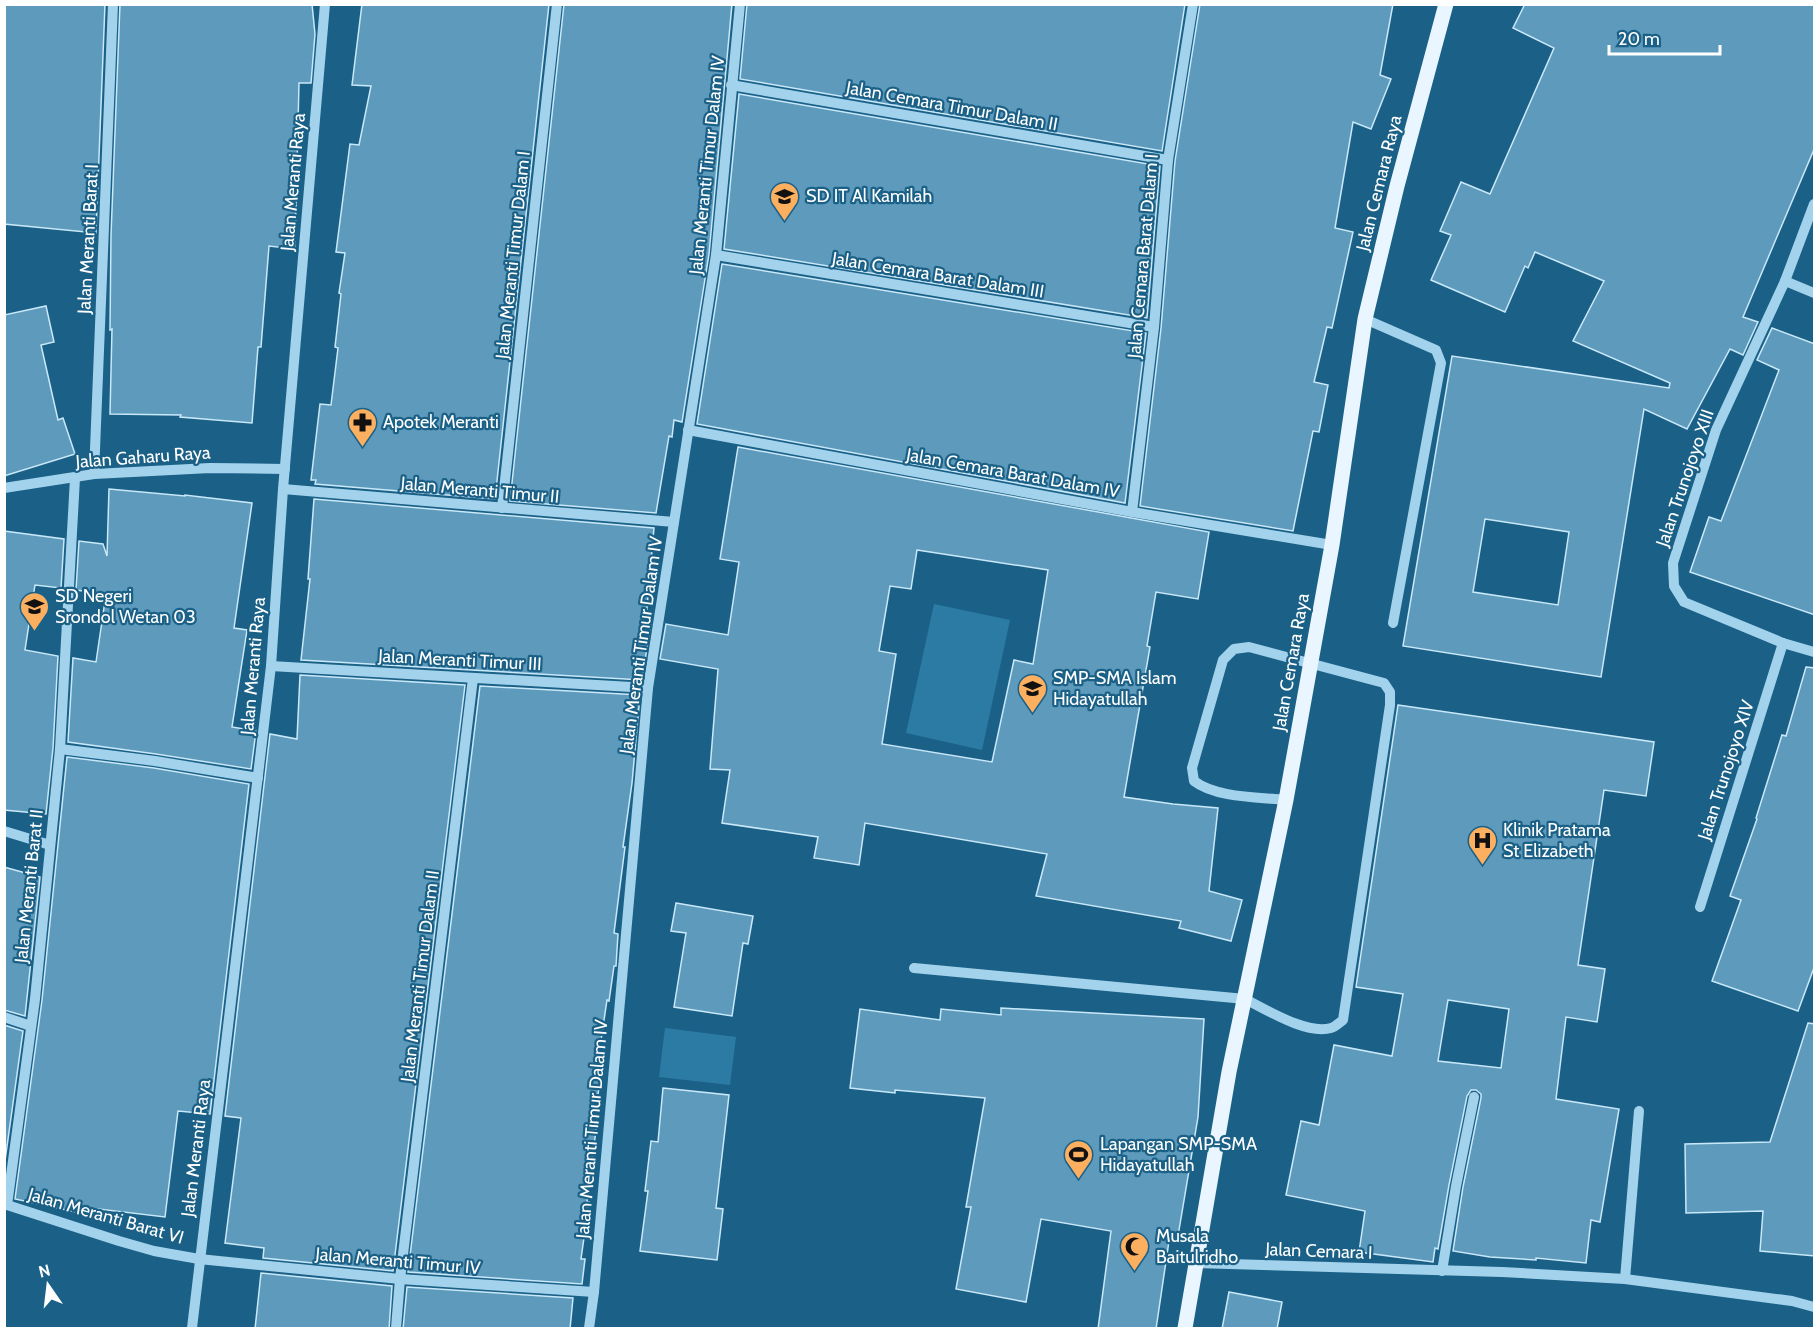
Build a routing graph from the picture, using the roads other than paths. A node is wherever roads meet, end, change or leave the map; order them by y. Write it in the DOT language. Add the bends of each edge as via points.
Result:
graph roads {
  1 [pos="114,4"];
  2 [pos="325,4"];
  3 [pos="557,4"];
  4 [pos="740,4"];
  5 [pos="1193,4"];
  6 [pos="1446,4"];
  7 [pos="731,85"];
  8 [pos="1168,160"];
  9 [pos="1815,204"];
  10 [pos="716,255"];
  11 [pos="1785,281"];
  12 [pos="1815,293"];
  13 [pos="1365,319"];
  14 [pos="1154,327"];
  15 [pos="688,430"];
  16 [pos="285,469"];
  17 [pos="94,474"];
  18 [pos="75,478"];
  19 [pos="4,489"];
  20 [pos="283,489"];
  21 [pos="502,508"];
  22 [pos="1132,512"];
  23 [pos="674,522"];
  24 [pos="1332,545"];
  25 [pos="1393,623"];
  26 [pos="1783,643"];
  27 [pos="1815,652"];
  28 [pos="1310,662"];
  29 [pos="271,666"];
  30 [pos="473,678"];
  31 [pos="648,688"];
  32 [pos="60,749"];
  33 [pos="258,778"];
  34 [pos="1286,800"];
  35 [pos="4,831"];
  36 [pos="50,845"];
  37 [pos="1700,907"];
  38 [pos="914,968"];
  39 [pos="1245,999"];
  40 [pos="4,1017"];
  41 [pos="31,1026"];
  42 [pos="1474,1097"];
  43 [pos="1639,1111"];
  44 [pos="6,1204"];
  45 [pos="199,1259"];
  46 [pos="1195,1263"];
  47 [pos="1442,1271"];
  48 [pos="400,1279"];
  49 [pos="1625,1279"];
  50 [pos="594,1292"];
  51 [pos="1815,1307"];
  52 [pos="192,1329"];
  53 [pos="396,1329"];
  54 [pos="589,1329"];
  55 [pos="1185,1329"];
  1 -- 17 [label="street, Jalan Meranti Barat I"];
  2 -- 16 [label="street, Jalan Meranti Raya"];
  3 -- 21 [label="street, Jalan Meranti Timur Dalam I"];
  4 -- 7 [label="street, Jalan Meranti Timur Dalam IV"];
  5 -- 8 [label="street, Jalan Cemara Barat Dalam I"];
  6 -- 13 [label="main road, Jalan Cemara Raya"];
  7 -- 8 [label="street, Jalan Cemara Timur Dalam II"];
  7 -- 10 [label="street, Jalan Meranti Timur Dalam IV"];
  8 -- 14 [label="street, Jalan Cemara Barat Dalam I"];
  9 -- 11 [label="street, Jalan Trunojoyo XIII"];
  10 -- 14 [label="street, Jalan Cemara Barat Dalam III"];
  10 -- 15 [label="street, Jalan Meranti Timur Dalam IV"];
  11 -- 12 [label="street"];
  11 -- 26 [label="street, Jalan Trunojoyo XIII" via="1716,430 1673,563 1674,586 1684,602"];
  13 -- 24 [label="main road, Jalan Cemara Raya"];
  13 -- 25 [label="street" via="1436,350 1442,363"];
  14 -- 22 [label="street, Jalan Cemara Barat Dalam I"];
  15 -- 22 [label="street, Jalan Cemara Barat Dalam IV"];
  15 -- 23 [label="street, Jalan Meranti Timur Dalam IV"];
  16 -- 17 [label="street, Jalan Gaharu Raya"];
  16 -- 20 [label="street, Jalan Meranti Raya"];
  17 -- 18 [label="street, Jalan Gaharu Raya"];
  18 -- 19 [label="street, Jalan Gaharu Raya"];
  18 -- 32 [label="street, Jalan Meranti Barat II"];
  20 -- 21 [label="street, Jalan Meranti Timur II"];
  20 -- 29 [label="street, Jalan Meranti Raya"];
  21 -- 23 [label="street, Jalan Meranti Timur II"];
  22 -- 24 [label="street, Jalan Cemara Barat Dalam IV"];
  23 -- 31 [label="street, Jalan Meranti Timur Dalam IV"];
  24 -- 28 [label="main road, Jalan Cemara Raya"];
  26 -- 27 [label="street, Jalan Trunojoyo XIII"];
  26 -- 37 [label="street, Jalan Trunojoyo XIV"];
  28 -- 34 [label="main road, Jalan Cemara Raya"];
  28 -- 34 [label="street" via="1249,647 1234,649 1223,660 1192,768 1194,781 1204,788"];
  28 -- 39 [label="street" via="1384,683 1390,692 1343,1020 1332,1028 1317,1029"];
  29 -- 30 [label="street, Jalan Meranti Timur III"];
  29 -- 33 [label="street, Jalan Meranti Raya"];
  30 -- 31 [label="street, Jalan Meranti Timur III"];
  30 -- 48 [label="street, Jalan Meranti Timur Dalam II"];
  31 -- 50 [label="street, Jalan Meranti Timur Dalam IV"];
  32 -- 33 [label="street"];
  32 -- 36 [label="street, Jalan Meranti Barat II"];
  33 -- 45 [label="street, Jalan Meranti Raya"];
  34 -- 39 [label="main road, Jalan Cemara Raya"];
  35 -- 36 [label="street"];
  36 -- 41 [label="street, Jalan Meranti Barat II"];
  38 -- 39 [label="street"];
  39 -- 46 [label="main road, Jalan Cemara Raya" via="1228,1072"];
  40 -- 41 [label="street"];
  41 -- 44 [label="street, Jalan Meranti Barat II"];
  42 -- 47 [label="street"];
  43 -- 49 [label="street"];
  44 -- 45 [label="street, Jalan Meranti Barat VI" via="154,1251"];
  45 -- 48 [label="street, Jalan Meranti Timur IV"];
  45 -- 52 [label="street, Jalan Meranti Raya"];
  46 -- 47 [label="street, Jalan Cemara I"];
  46 -- 55 [label="main road, Jalan Cemara Raya"];
  47 -- 49 [label="street, Jalan Cemara I"];
  48 -- 50 [label="street, Jalan Meranti Timur IV"];
  48 -- 53 [label="street, Jalan Meranti Timur Dalam II"];
  49 -- 51 [label="street, Jalan Cemara I"];
  50 -- 54 [label="street, Jalan Meranti Timur Dalam IV"];
}
